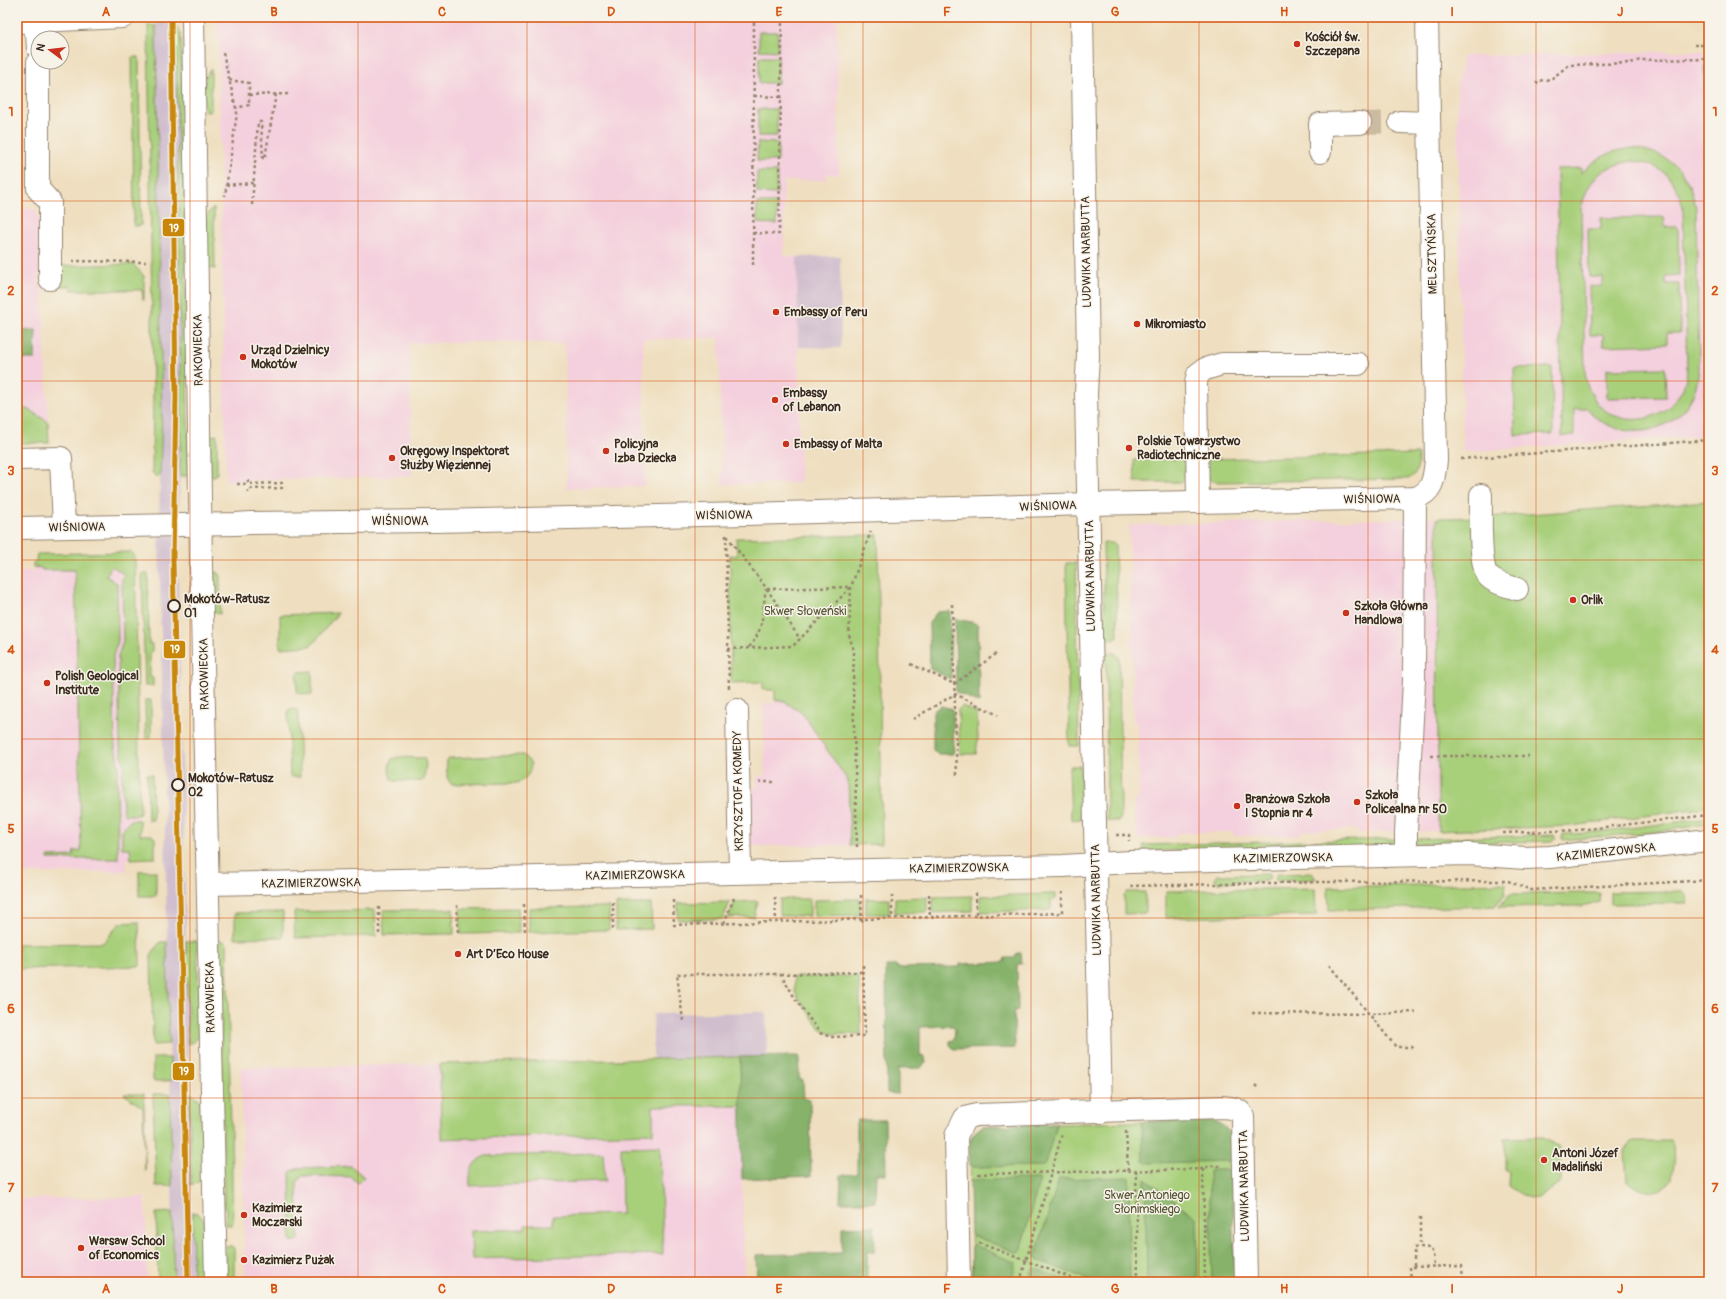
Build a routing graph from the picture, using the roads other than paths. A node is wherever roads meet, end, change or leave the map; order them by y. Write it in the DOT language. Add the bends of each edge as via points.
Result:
graph roads {
  1 [pos="123,17"];
  2 [pos="193,17"];
  3 [pos="1082,17"];
  4 [pos="1427,17"];
  5 [pos="32,20"];
  6 [pos="36,30"];
  7 [pos="38,70"];
  8 [pos="1400,122"];
  9 [pos="1360,123"];
  10 [pos="1429,123"];
  11 [pos="1320,152"];
  12 [pos="50,270"];
  13 [pos="1358,364"];
  14 [pos="17,459"];
  15 [pos="1422,494"];
  16 [pos="1481,495"];
  17 [pos="1198,502"];
  18 [pos="1088,504"];
  19 [pos="201,524"];
  20 [pos="64,527"];
  21 [pos="17,528"];
  22 [pos="1517,588"];
  23 [pos="737,710"];
  24 [pos="1709,840"];
  25 [pos="1406,856"];
  26 [pos="1096,864"];
  27 [pos="740,872"];
  28 [pos="208,884"];
  29 [pos="1101,1112"];
  30 [pos="216,1282"];
  31 [pos="959,1282"];
  32 [pos="1246,1282"];
  1 -- 5 [label="street"];
  2 -- 19 [label="street, RAKOWIECKA"];
  3 -- 18 [label="street, LUDWIKA NARBUTTA"];
  4 -- 10 [label="street, MELSZTYŃSKA"];
  5 -- 6 [label="street"];
  7 -- 12 [label="street" via="38,189 50,202"];
  8 -- 10 [label="street"];
  9 -- 11 [label="street" via="1320,124"];
  10 -- 15 [label="street, MELSZTYŃSKA" via="1436,460 1434,475"];
  13 -- 17 [label="street" via="1222,364 1198,374"];
  14 -- 20 [label="street" via="61,458"];
  15 -- 17 [label="street, WIŚNIOWA"];
  15 -- 25 [label="street, MELSZTYŃSKA"];
  16 -- 22 [label="street" via="1483,562 1488,576"];
  17 -- 18 [label="street, WIŚNIOWA"];
  18 -- 19 [label="street, WIŚNIOWA" via="731,515"];
  18 -- 26 [label="street, LUDWIKA NARBUTTA"];
  19 -- 20 [label="street, WIŚNIOWA"];
  19 -- 28 [label="street, RAKOWIECKA"];
  20 -- 21 [label="street, WIŚNIOWA"];
  23 -- 27 [label="street, KRZYSZTOFA KOMEDY"];
  24 -- 25 [label="street, KAZIMIERZOWSKA" via="1550,857 1469,854"];
  25 -- 26 [label="street, KAZIMIERZOWSKA"];
  26 -- 27 [label="street, KAZIMIERZOWSKA"];
  26 -- 29 [label="street, LUDWIKA NARBUTTA"];
  27 -- 28 [label="street, KAZIMIERZOWSKA"];
  28 -- 30 [label="street, RAKOWIECKA"];
  29 -- 31 [label="street, LUDWIKA NARBUTTA" via="976,1115 965,1118 956,1136"];
  29 -- 32 [label="street, LUDWIKA NARBUTTA" via="1223,1107 1241,1112"];
}
